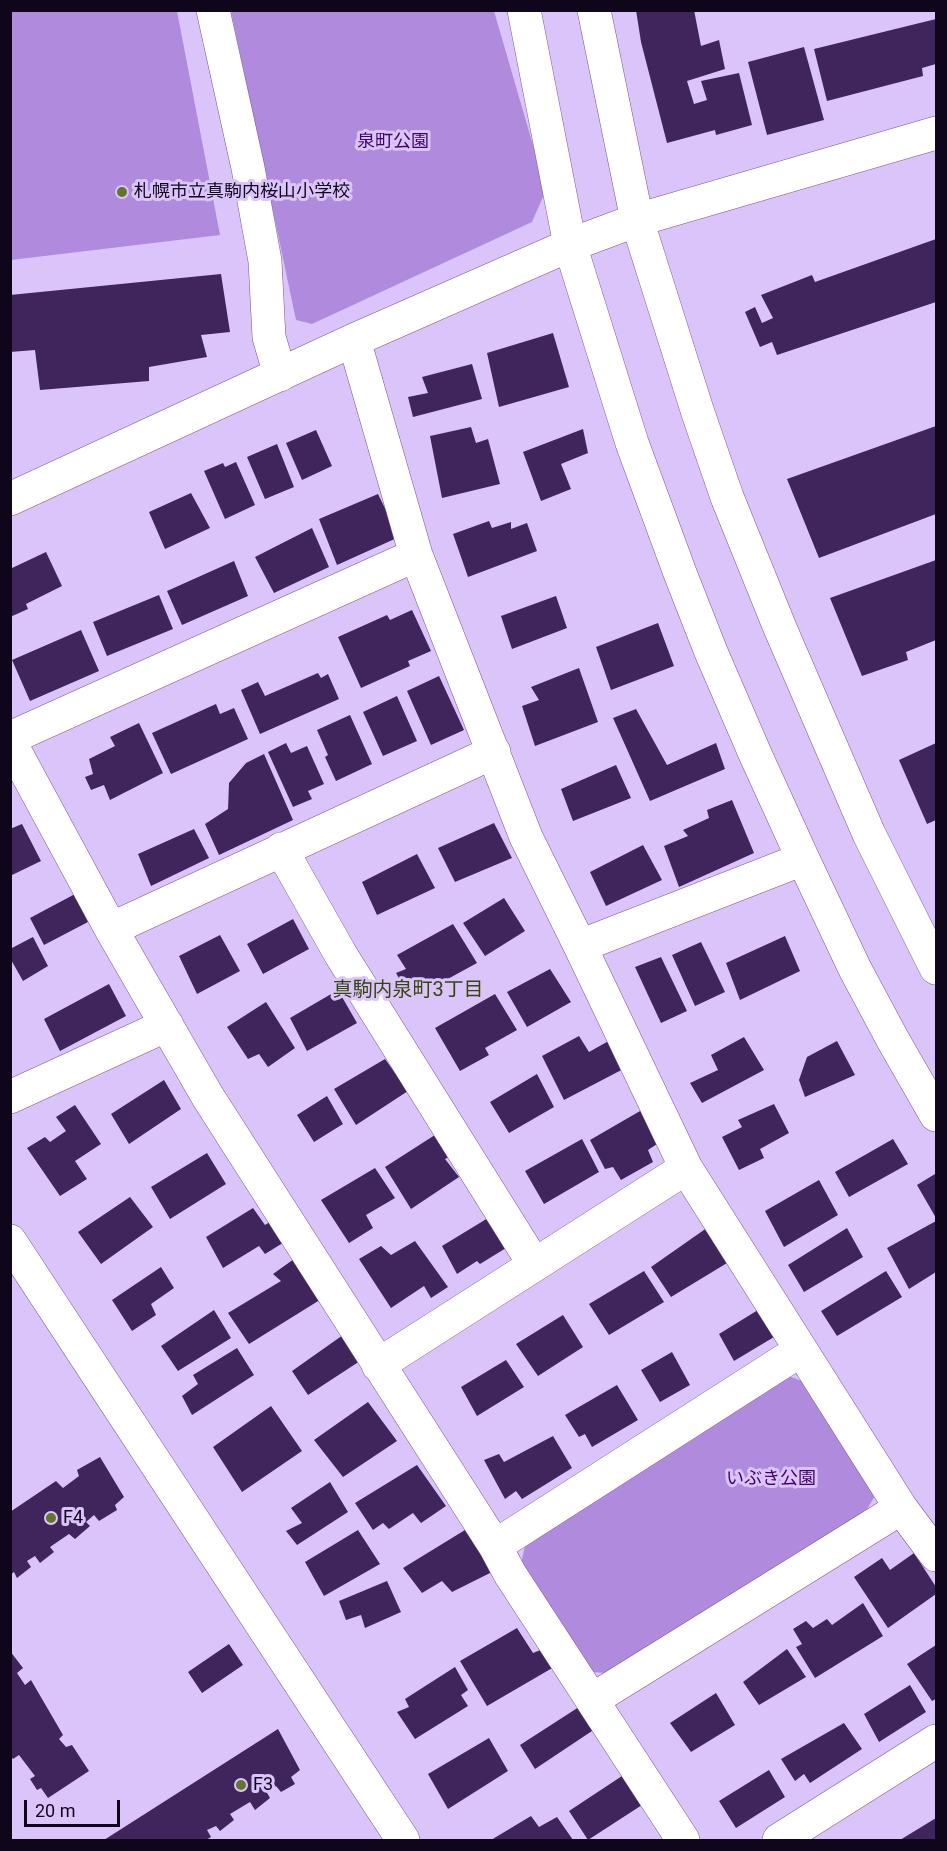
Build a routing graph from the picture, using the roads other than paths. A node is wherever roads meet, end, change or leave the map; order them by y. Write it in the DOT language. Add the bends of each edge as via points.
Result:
graph roads {
  1 [pos="213,10"];
  2 [pos="524,10"];
  3 [pos="594,10"];
  4 [pos="936,133"];
  5 [pos="637,220"];
  6 [pos="570,245"];
  7 [pos="354,340"];
  8 [pos="280,375"];
  9 [pos="10,499"];
  10 [pos="416,555"];
  11 [pos="10,740"];
  12 [pos="494,752"];
  13 [pos="281,849"];
  14 [pos="803,859"];
  15 [pos="111,929"];
  16 [pos="580,946"];
  17 [pos="936,968"];
  18 [pos="167,1025"];
  19 [pos="10,1097"];
  20 [pos="936,1115"];
  21 [pos="686,1168"];
  22 [pos="10,1241"];
  23 [pos="534,1264"];
  24 [pos="801,1350"];
  25 [pos="378,1365"];
  26 [pos="901,1508"];
  27 [pos="495,1546"];
  28 [pos="936,1555"];
  29 [pos="592,1700"];
  30 [pos="936,1741"];
  31 [pos="403,1840"];
  32 [pos="683,1840"];
  33 [pos="779,1840"];
  1 -- 8 [label="street" via="261,238 269,337"];
  2 -- 6 [label="street"];
  3 -- 5 [label="street"];
  4 -- 5 [label="street"];
  5 -- 6 [label="street"];
  5 -- 17 [label="street" via="723,486 869,834"];
  6 -- 7 [label="street"];
  6 -- 14 [label="street" via="632,443 684,583 751,746"];
  7 -- 8 [label="street"];
  7 -- 10 [label="street"];
  8 -- 9 [label="street"];
  10 -- 11 [label="street"];
  10 -- 12 [label="street"];
  11 -- 15 [label="street"];
  12 -- 13 [label="street"];
  12 -- 16 [label="street" via="526,837"];
  13 -- 15 [label="street"];
  13 -- 23 [label="street" via="341,955"];
  14 -- 16 [label="street"];
  14 -- 20 [label="street" via="855,969"];
  15 -- 18 [label="street"];
  16 -- 21 [label="street"];
  18 -- 19 [label="street"];
  18 -- 25 [label="street" via="208,1097"];
  21 -- 23 [label="street"];
  21 -- 24 [label="street"];
  22 -- 31 [label="street"];
  23 -- 25 [label="street"];
  24 -- 26 [label="street"];
  24 -- 27 [label="street"];
  25 -- 27 [label="street"];
  26 -- 28 [label="street"];
  26 -- 29 [label="street"];
  27 -- 29 [label="street"];
  29 -- 32 [label="street"];
  30 -- 33 [label="street"];
}
